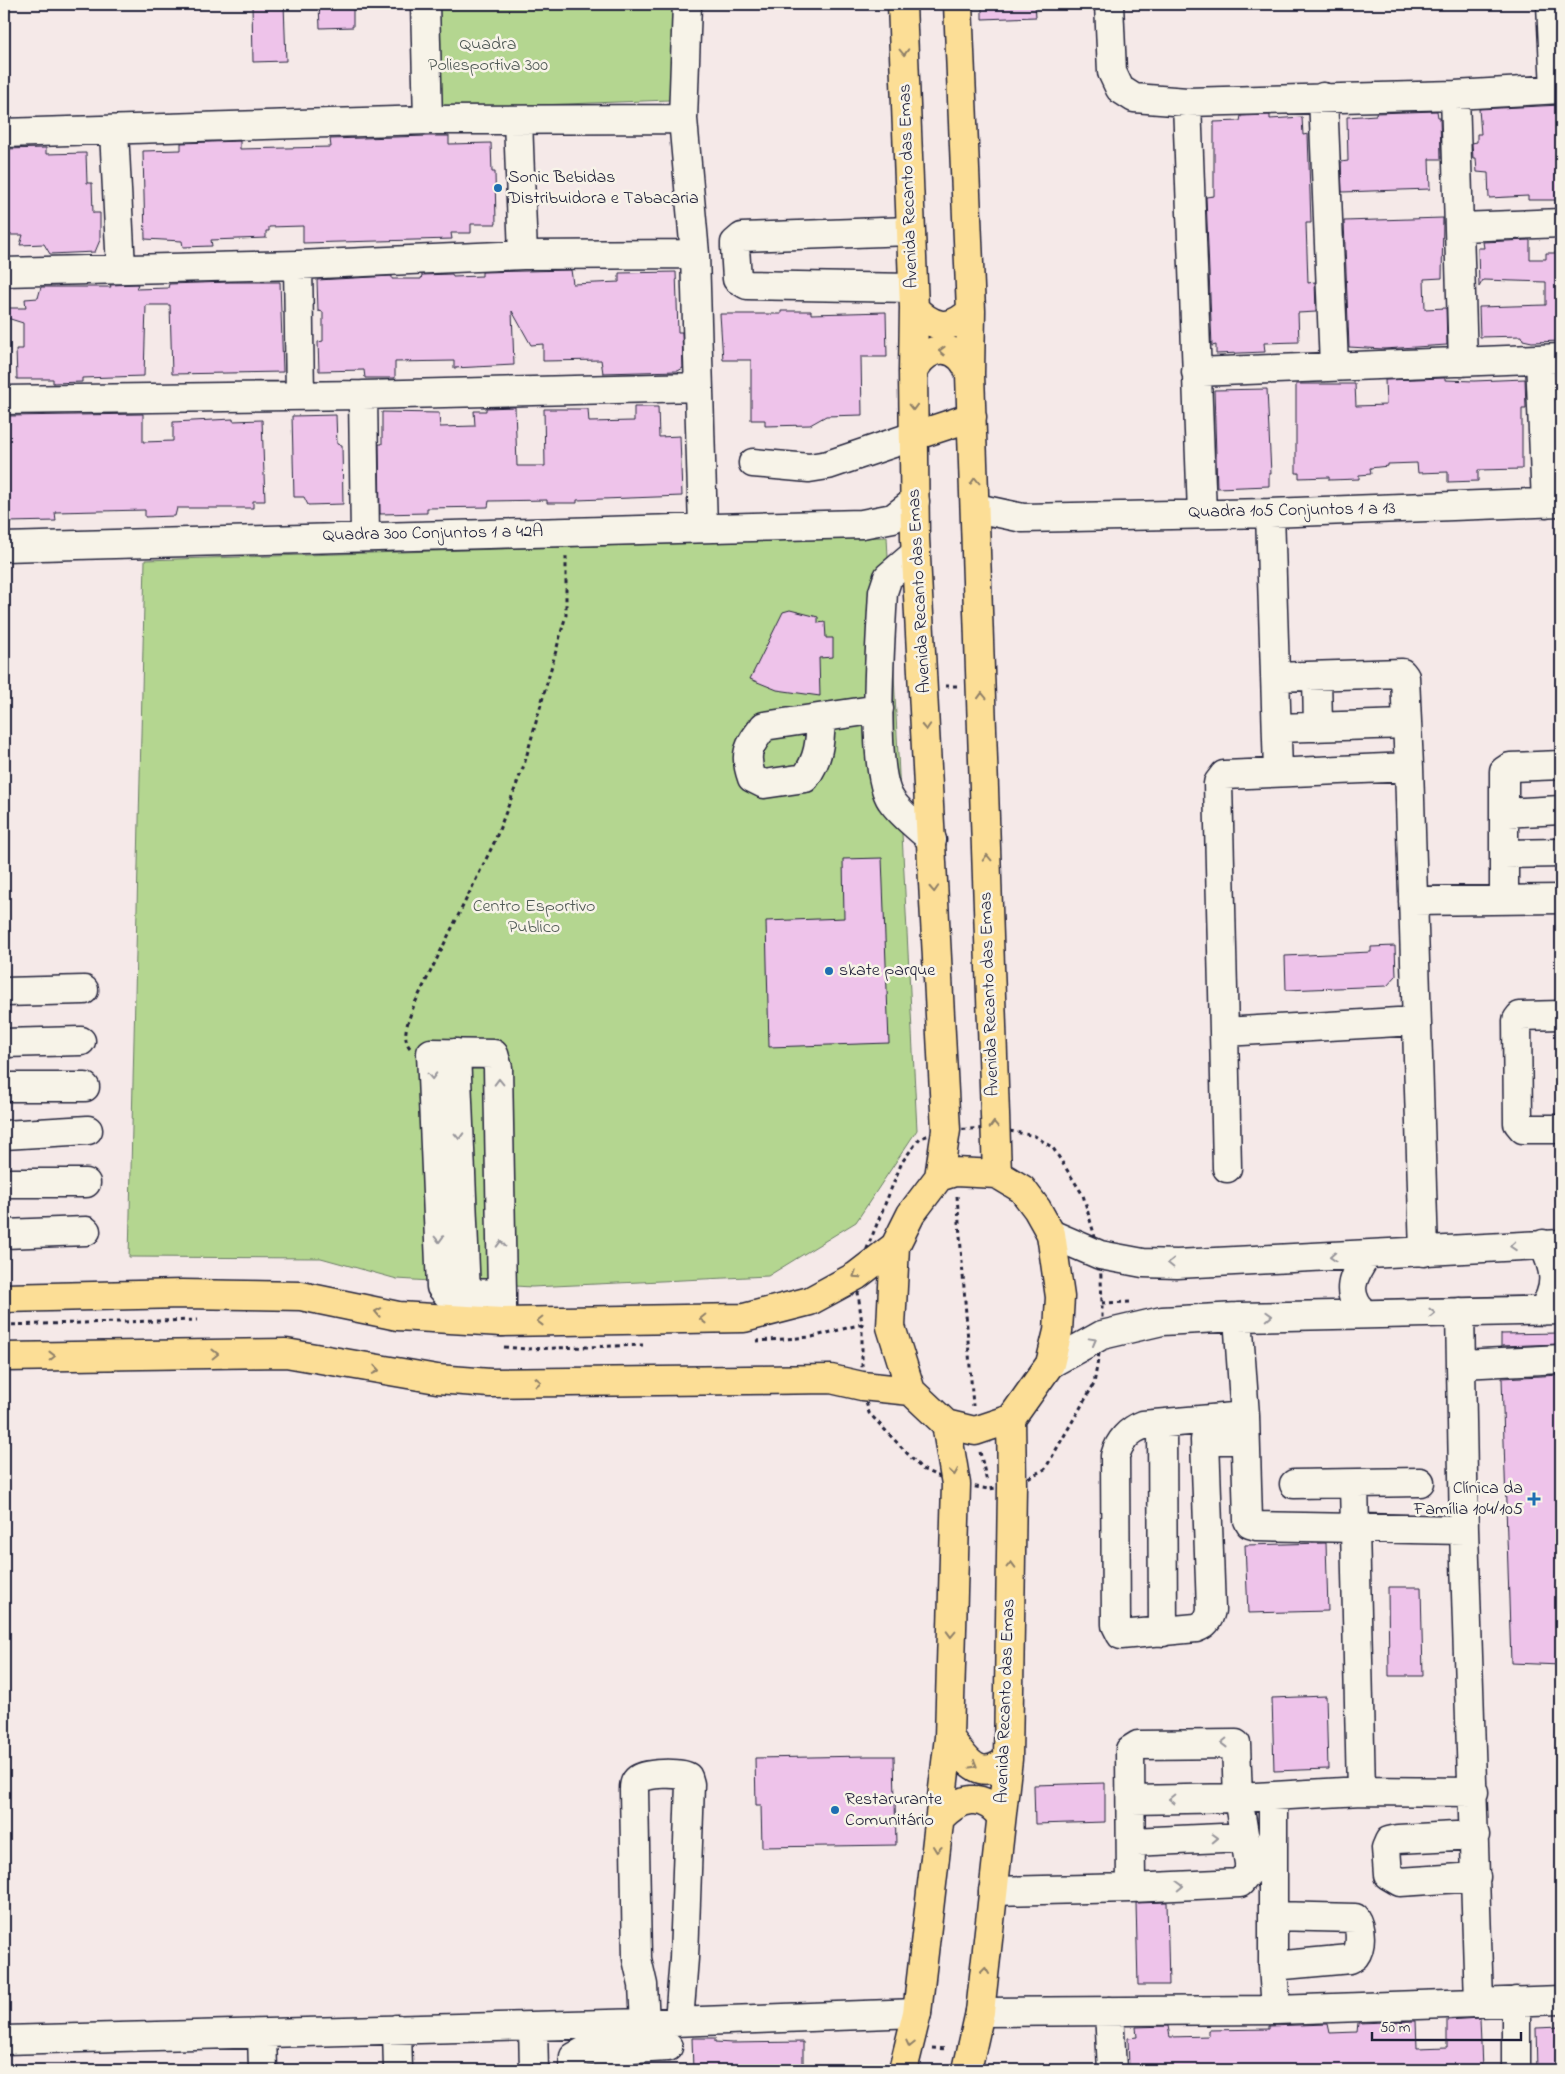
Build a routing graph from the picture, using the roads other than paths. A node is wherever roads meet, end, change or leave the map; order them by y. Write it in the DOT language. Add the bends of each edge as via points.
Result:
graph roads {
  1 [pos="425,4"];
  2 [pos="687,4"];
  3 [pos="902,4"];
  4 [pos="958,4"];
  5 [pos="1109,4"];
  6 [pos="1551,4"];
  7 [pos="1558,89"];
  8 [pos="1455,95"];
  9 [pos="1323,97"];
  10 [pos="1187,102"];
  11 [pos="683,119"];
  12 [pos="428,120"];
  13 [pos="518,120"];
  14 [pos="114,131"];
  15 [pos="4,133"];
  16 [pos="1561,223"];
  17 [pos="1461,227"];
  18 [pos="910,231"];
  19 [pos="695,254"];
  20 [pos="523,255"];
  21 [pos="298,266"];
  22 [pos="121,268"];
  23 [pos="4,272"];
  24 [pos="913,298"];
  25 [pos="971,311"];
  26 [pos="1551,358"];
  27 [pos="1464,362"];
  28 [pos="1334,366"];
  29 [pos="912,372"];
  30 [pos="1196,372"];
  31 [pos="970,374"];
  32 [pos="698,387"];
  33 [pos="300,396"];
  34 [pos="363,396"];
  35 [pos="4,400"];
  36 [pos="972,417"];
  37 [pos="914,436"];
  38 [pos="753,462"];
  39 [pos="916,501"];
  40 [pos="1554,503"];
  41 [pos="1270,513"];
  42 [pos="1202,514"];
  43 [pos="976,519"];
  44 [pos="862,524"];
  45 [pos="703,528"];
  46 [pos="365,536"];
  47 [pos="916,545"];
  48 [pos="4,547"];
  49 [pos="1317,676"];
  50 [pos="1275,677"];
  51 [pos="879,709"];
  52 [pos="821,718"];
  53 [pos="1407,724"];
  54 [pos="1318,727"];
  55 [pos="1276,728"];
  56 [pos="1561,765"];
  57 [pos="1409,767"];
  58 [pos="1278,771"];
  59 [pos="1561,810"];
  60 [pos="1504,812"];
  61 [pos="932,840"];
  62 [pos="1561,853"];
  63 [pos="1504,854"];
  64 [pos="1561,899"];
  65 [pos="1504,900"];
  66 [pos="1413,901"];
  67 [pos="84,990"];
  68 [pos="4,992"];
  69 [pos="1561,1015"];
  70 [pos="1415,1021"];
  71 [pos="1224,1032"];
  72 [pos="4,1041"];
  73 [pos="81,1041"];
  74 [pos="4,1087"];
  75 [pos="85,1087"];
  76 [pos="1561,1128"];
  77 [pos="88,1130"];
  78 [pos="4,1135"];
  79 [pos="1227,1168"];
  80 [pos="947,1174"];
  81 [pos="997,1174"];
  82 [pos="86,1182"];
  83 [pos="4,1183"];
  84 [pos="86,1231"];
  85 [pos="4,1234"];
  86 [pos="1050,1234"];
  87 [pos="1552,1244"];
  88 [pos="895,1246"];
  89 [pos="1424,1252"];
  90 [pos="1367,1255"];
  91 [pos="502,1293"];
  92 [pos="4,1298"];
  93 [pos="1552,1310"];
  94 [pos="1460,1312"];
  95 [pos="1364,1314"];
  96 [pos="1238,1317"];
  97 [pos="502,1322"];
  98 [pos="4,1357"];
  99 [pos="1561,1359"];
  100 [pos="1050,1364"];
  101 [pos="1462,1364"];
  102 [pos="911,1391"];
  103 [pos="1011,1419"];
  104 [pos="946,1424"];
  105 [pos="1162,1424"];
  106 [pos="1245,1428"];
  107 [pos="1206,1430"];
  108 [pos="1420,1482"];
  109 [pos="1294,1484"];
  110 [pos="1354,1484"];
  111 [pos="1354,1527"];
  112 [pos="1464,1530"];
  113 [pos="1162,1632"];
  114 [pos="949,1737"];
  115 [pos="1008,1759"];
  116 [pos="1361,1791"];
  117 [pos="1474,1792"];
  118 [pos="1273,1796"];
  119 [pos="1238,1798"];
  120 [pos="1132,1800"];
  121 [pos="1001,1816"];
  122 [pos="941,1817"];
  123 [pos="1475,1835"];
  124 [pos="1245,1837"];
  125 [pos="1131,1842"];
  126 [pos="1476,1877"];
  127 [pos="1131,1888"];
  128 [pos="994,1891"];
  129 [pos="1274,1916"];
  130 [pos="1273,1966"];
  131 [pos="684,1970"];
  132 [pos="642,1976"];
  133 [pos="1561,2000"];
  134 [pos="1516,2001"];
  135 [pos="1479,2002"];
  136 [pos="1276,2010"];
  137 [pos="1109,2011"];
  138 [pos="980,2012"];
  139 [pos="917,2013"];
  140 [pos="534,2026"];
  141 [pos="397,2029"];
  142 [pos="262,2034"];
  143 [pos="665,2037"];
  144 [pos="4,2040"];
  145 [pos="906,2059"];
  146 [pos="624,2060"];
  147 [pos="969,2060"];
  148 [pos="263,2070"];
  149 [pos="398,2070"];
  150 [pos="534,2070"];
  151 [pos="574,2070"];
  152 [pos="1112,2070"];
  153 [pos="1516,2070"];
  1 -- 12 [label="street"];
  2 -- 11 [label="street"];
  3 -- 18 [label="main road, Avenida Recanto das Emas, one-way"];
  4 -- 25 [label="main road, Avenida Recanto das Emas"];
  5 -- 10 [label="street" via="1112,72 1120,89 1134,98"];
  6 -- 7 [label="street"];
  7 -- 8 [label="street"];
  8 -- 9 [label="street"];
  8 -- 17 [label="street"];
  9 -- 10 [label="street"];
  9 -- 28 [label="street"];
  10 -- 30 [label="street"];
  11 -- 13 [label="street"];
  11 -- 19 [label="street"];
  12 -- 13 [label="street"];
  12 -- 14 [label="street"];
  13 -- 20 [label="street"];
  14 -- 15 [label="street"];
  14 -- 22 [label="street"];
  16 -- 17 [label="street"];
  17 -- 27 [label="street"];
  18 -- 24 [label="main road, Avenida Recanto das Emas"];
  18 -- 24 [label="street" via="742,237 734,247 737,279 747,285"];
  19 -- 20 [label="street"];
  19 -- 32 [label="street"];
  20 -- 21 [label="street"];
  21 -- 22 [label="street"];
  21 -- 33 [label="street"];
  22 -- 23 [label="street"];
  24 -- 25 [label="main road" via="923,319 936,324 949,325 962,320"];
  24 -- 29 [label="main road, Avenida Recanto das Emas"];
  25 -- 31 [label="main road, Avenida Recanto das Emas"];
  26 -- 27 [label="street"];
  26 -- 40 [label="street"];
  27 -- 28 [label="street"];
  28 -- 30 [label="street"];
  31 -- 29 [label="main road, one-way" via="959,355 943,350 926,354"];
  29 -- 37 [label="main road, Avenida Recanto das Emas, one-way"];
  30 -- 42 [label="street"];
  31 -- 36 [label="main road, Avenida Recanto das Emas"];
  32 -- 34 [label="street"];
  32 -- 45 [label="street"];
  33 -- 34 [label="street"];
  33 -- 35 [label="street"];
  34 -- 46 [label="street"];
  36 -- 37 [label="main road"];
  43 -- 36 [label="main road, Avenida Recanto das Emas, one-way"];
  37 -- 38 [label="street" via="828,465 809,468"];
  37 -- 39 [label="main road, Avenida Recanto das Emas"];
  39 -- 44 [label="street, Quadra 300 Conjuntos 1 a 42A" via="893,518"];
  39 -- 47 [label="main road, Avenida Recanto das Emas"];
  40 -- 41 [label="street, Quadra 105 Conjuntos 1 a 13"];
  41 -- 42 [label="street, Quadra 105 Conjuntos 1 a 13"];
  41 -- 50 [label="street"];
  42 -- 43 [label="street, Quadra 105 Conjuntos 1 a 13"];
  81 -- 43 [label="main road, Avenida Recanto das Emas, one-way"];
  44 -- 45 [label="street, Quadra 300 Conjuntos 1 a 42A"];
  44 -- 47 [label="street, Quadra 300 Conjuntos 1 a 42A"];
  45 -- 46 [label="street, Quadra 300 Conjuntos 1 a 42A"];
  46 -- 48 [label="street, Quadra 300 Conjuntos 1 a 42A"];
  47 -- 51 [label="street" via="888,577 883,592"];
  47 -- 61 [label="main road, Avenida Recanto das Emas, one-way"];
  49 -- 50 [label="street"];
  49 -- 53 [label="street" via="1402,674 1405,677"];
  49 -- 54 [label="street"];
  50 -- 55 [label="street"];
  51 -- 52 [label="street"];
  51 -- 61 [label="street" via="881,765 890,800"];
  53 -- 54 [label="street"];
  53 -- 57 [label="street"];
  54 -- 55 [label="street"];
  55 -- 58 [label="street"];
  56 -- 60 [label="street" via="1510,767 1504,771"];
  57 -- 58 [label="street"];
  57 -- 66 [label="street"];
  58 -- 71 [label="street" via="1233,773 1224,775 1218,783"];
  59 -- 60 [label="street"];
  60 -- 63 [label="street"];
  61 -- 80 [label="main road, Avenida Recanto das Emas, one-way"];
  62 -- 63 [label="street"];
  63 -- 65 [label="street"];
  64 -- 65 [label="street"];
  65 -- 66 [label="street"];
  66 -- 70 [label="street"];
  67 -- 68 [label="street"];
  69 -- 76 [label="street" via="1520,1016 1517,1020 1518,1123 1523,1129"];
  70 -- 71 [label="street"];
  70 -- 89 [label="street"];
  71 -- 79 [label="street"];
  72 -- 73 [label="street"];
  74 -- 75 [label="street"];
  77 -- 78 [label="street"];
  80 -- 81 [label="main road"];
  80 -- 88 [label="main road" via="911,1214"];
  81 -- 86 [label="main road" via="1022,1189 1038,1209"];
  82 -- 83 [label="street"];
  84 -- 85 [label="street"];
  90 -- 86 [label="street, one-way" via="1143,1263 1100,1255"];
  86 -- 100 [label="main road" via="1060,1297 1058,1331"];
  87 -- 89 [label="street, one-way"];
  87 -- 93 [label="street" via="1554,1286 1549,1301"];
  88 -- 97 [label="main road, one-way" via="856,1276 810,1301 744,1318"];
  88 -- 102 [label="main road" via="891,1327"];
  89 -- 90 [label="street"];
  90 -- 95 [label="street" via="1356,1274 1352,1291 1353,1300"];
  91 -- 91 [label="street, one-way" via="498,1060 494,1054 444,1053 466,1294"];
  91 -- 97 [label="street"];
  97 -- 92 [label="main road, one-way" via="398,1316 301,1296 182,1294"];
  93 -- 94 [label="street"];
  95 -- 94 [label="street, one-way"];
  94 -- 101 [label="street"];
  96 -- 95 [label="street, one-way"];
  100 -- 96 [label="street, one-way" via="1102,1336 1162,1321"];
  96 -- 106 [label="street"];
  98 -- 102 [label="main road, one-way" via="286,1353 437,1379 490,1383 831,1379"];
  99 -- 101 [label="street"];
  100 -- 103 [label="main road"];
  101 -- 112 [label="street"];
  102 -- 104 [label="main road"];
  103 -- 104 [label="main road" via="975,1431"];
  115 -- 103 [label="main road, Avenida Recanto das Emas, one-way"];
  104 -- 114 [label="main road, one-way" via="956,1484"];
  105 -- 107 [label="street"];
  105 -- 113 [label="street"];
  105 -- 113 [label="street" via="1143,1425 1132,1431 1120,1443 1115,1456 1117,1629 1124,1636"];
  106 -- 107 [label="street"];
  106 -- 111 [label="street" via="1250,1524"];
  107 -- 113 [label="street" via="1211,1610 1201,1626"];
  108 -- 110 [label="street"];
  109 -- 110 [label="street"];
  110 -- 111 [label="street"];
  111 -- 112 [label="street"];
  111 -- 116 [label="street"];
  112 -- 117 [label="street"];
  114 -- 115 [label="main road, one-way" via="974,1767 988,1770"];
  114 -- 122 [label="main road"];
  115 -- 121 [label="main road, Avenida Recanto das Emas"];
  116 -- 117 [label="street"];
  116 -- 118 [label="street"];
  117 -- 123 [label="street"];
  118 -- 119 [label="street"];
  118 -- 129 [label="street"];
  119 -- 120 [label="street, one-way"];
  119 -- 120 [label="street, one-way" via="1237,1748 1232,1743 1134,1746 1129,1756"];
  119 -- 124 [label="street"];
  120 -- 125 [label="street"];
  121 -- 122 [label="main road" via="994,1807 968,1799 953,1805"];
  121 -- 128 [label="main road, Avenida Recanto das Emas"];
  122 -- 139 [label="main road, one-way"];
  123 -- 126 [label="street"];
  123 -- 126 [label="street" via="1398,1839 1389,1841 1386,1848 1388,1875 1400,1882"];
  125 -- 124 [label="street, one-way"];
  127 -- 124 [label="street, one-way" via="1240,1883 1248,1872"];
  125 -- 127 [label="street"];
  126 -- 135 [label="street"];
  127 -- 128 [label="street"];
  138 -- 128 [label="main road, Avenida Recanto das Emas, one-way"];
  129 -- 130 [label="street"];
  129 -- 130 [label="street" via="1350,1916 1357,1921 1359,1946 1350,1959"];
  130 -- 136 [label="street"];
  131 -- 132 [label="street"];
  131 -- 132 [label="street" via="690,1784 684,1774 642,1777 635,1782 634,1790 637,1959"];
  131 -- 143 [label="street"];
  132 -- 143 [label="street"];
  133 -- 134 [label="street"];
  134 -- 135 [label="street"];
  134 -- 153 [label="street"];
  135 -- 136 [label="street"];
  136 -- 137 [label="street"];
  137 -- 138 [label="street"];
  137 -- 152 [label="street"];
  138 -- 147 [label="main road, Avenida Recanto das Emas"];
  139 -- 143 [label="street"];
  139 -- 145 [label="main road, one-way"];
  140 -- 141 [label="street"];
  140 -- 143 [label="street"];
  140 -- 150 [label="street"];
  141 -- 142 [label="street"];
  141 -- 149 [label="street"];
  142 -- 144 [label="street"];
  142 -- 148 [label="street"];
  143 -- 146 [label="street"];
  146 -- 151 [label="street" via="583,2052 574,2057"];
}
